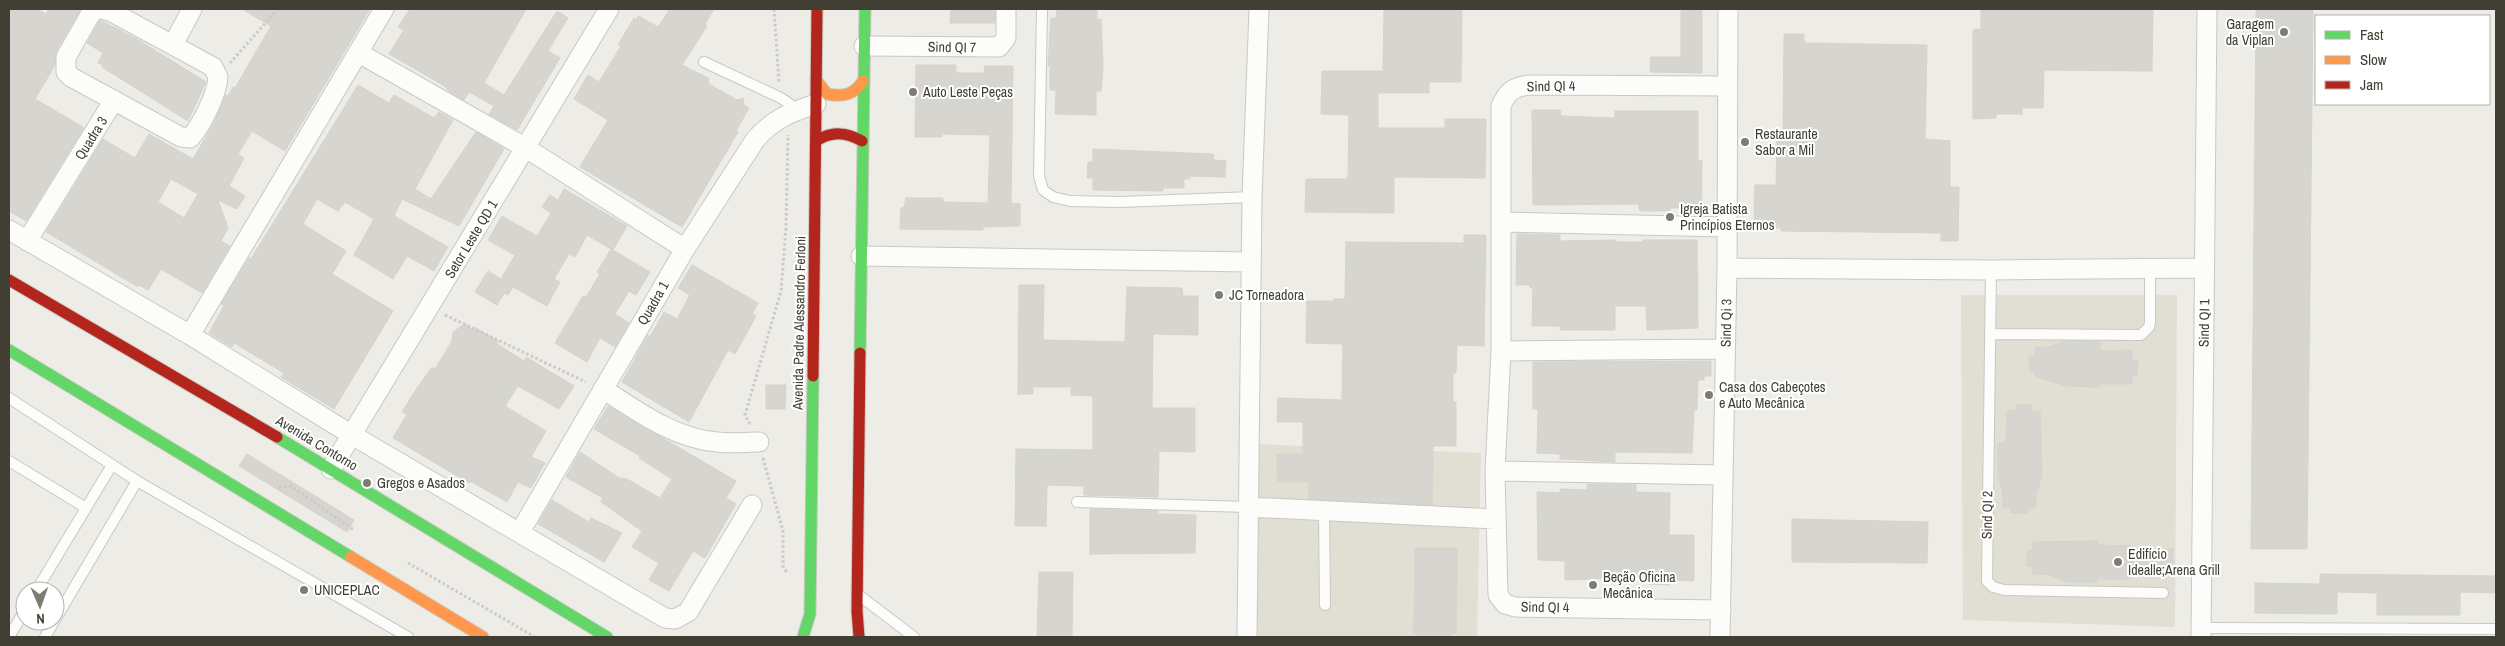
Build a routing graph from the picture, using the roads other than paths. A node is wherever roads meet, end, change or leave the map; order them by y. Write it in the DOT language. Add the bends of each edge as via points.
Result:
graph roads {
  1 [pos="192,9"];
  2 [pos="384,9"];
  3 [pos="609,9"];
  4 [pos="817,9"];
  5 [pos="865,9"];
  6 [pos="1006,9"];
  7 [pos="1042,9"];
  8 [pos="1259,9"];
  9 [pos="1728,9"];
  10 [pos="2207,9"];
  11 [pos="173,45"];
  12 [pos="864,46"];
  13 [pos="358,53"];
  14 [pos="704,62"];
  15 [pos="816,80"];
  16 [pos="863,81"];
  17 [pos="1727,86"];
  18 [pos="114,100"];
  19 [pos="816,104"];
  20 [pos="788,107"];
  21 [pos="816,141"];
  22 [pos="862,141"];
  23 [pos="526,148"];
  24 [pos="1252,198"];
  25 [pos="1502,222"];
  26 [pos="1726,227"];
  27 [pos="9,230"];
  28 [pos="27,241"];
  29 [pos="685,249"];
  30 [pos="860,256"];
  31 [pos="1251,262"];
  32 [pos="1726,268"];
  33 [pos="2150,268"];
  34 [pos="2204,268"];
  35 [pos="1991,270"];
  36 [pos="9,280"];
  37 [pos="1990,334"];
  38 [pos="190,335"];
  39 [pos="1725,349"];
  40 [pos="9,350"];
  41 [pos="1501,351"];
  42 [pos="603,389"];
  43 [pos="9,398"];
  44 [pos="352,435"];
  45 [pos="759,442"];
  46 [pos="9,461"];
  47 [pos="112,465"];
  48 [pos="331,469"];
  49 [pos="1495,472"];
  50 [pos="1722,475"];
  51 [pos="138,481"];
  52 [pos="1077,502"];
  53 [pos="752,505"];
  54 [pos="1248,507"];
  55 [pos="86,508"];
  56 [pos="1324,511"];
  57 [pos="1496,519"];
  58 [pos="520,532"];
  59 [pos="42,581"];
  60 [pos="2163,593"];
  61 [pos="857,594"];
  62 [pos="65,603"];
  63 [pos="1325,606"];
  64 [pos="1721,610"];
  65 [pos="2496,629"];
  66 [pos="2201,633"];
  67 [pos="475,635"];
  68 [pos="408,637"];
  69 [pos="607,637"];
  70 [pos="803,637"];
  71 [pos="859,637"];
  72 [pos="914,637"];
  73 [pos="1247,637"];
  74 [pos="1720,637"];
  1 -- 11 [label="street"];
  2 -- 13 [label="street"];
  3 -- 23 [label="street, Setor Leste QD 1"];
  4 -- 15 [label="main road, Avenida Padre Alessandro Ferloni"];
  5 -- 12 [label="main road"];
  6 -- 12 [label="street, Sind QI 7" via="1006,38 999,47"];
  7 -- 24 [label="lane" via="1038,176 1043,190 1053,197 1077,202"];
  8 -- 24 [label="street"];
  9 -- 17 [label="street, Sind Qi 3"];
  10 -- 34 [label="street, Sind QI 1"];
  11 -- 18 [label="street, Quadra 3" via="213,70 214,95 190,138 181,137"];
  11 -- 18 [label="street" via="110,11 94,10 66,57 65,66 71,77"];
  12 -- 16 [label="main road"];
  13 -- 23 [label="street"];
  13 -- 38 [label="street"];
  14 -- 20 [label="lane"];
  15 -- 16 [label="main road" via="827,94 841,96 851,95"];
  15 -- 19 [label="main road, Avenida Padre Alessandro Ferloni"];
  16 -- 22 [label="main road"];
  17 -- 25 [label="street, Sind QI 4" via="1528,85 1513,88 1501,106"];
  17 -- 26 [label="street, Sind Qi 3"];
  18 -- 28 [label="street, Quadra 3"];
  19 -- 20 [label="street, Quadra 1"];
  19 -- 21 [label="main road, Avenida Padre Alessandro Ferloni"];
  20 -- 29 [label="street, Quadra 1" via="756,140"];
  21 -- 22 [label="main road" via="830,133 840,132"];
  21 -- 70 [label="main road, Avenida Padre Alessandro Ferloni" via="810,614"];
  22 -- 30 [label="main road"];
  23 -- 29 [label="street"];
  23 -- 44 [label="street, Setor Leste QD 1"];
  24 -- 31 [label="street"];
  25 -- 26 [label="street"];
  25 -- 41 [label="street, Sind QI 4"];
  26 -- 32 [label="street, Sind Qi 3"];
  27 -- 28 [label="street"];
  28 -- 38 [label="street"];
  29 -- 42 [label="street, Quadra 1"];
  30 -- 31 [label="street"];
  30 -- 61 [label="main road"];
  31 -- 54 [label="street"];
  32 -- 35 [label="street"];
  32 -- 39 [label="street, Sind Qi 3"];
  33 -- 34 [label="street"];
  33 -- 35 [label="street"];
  33 -- 37 [label="lane" via="2150,323 2141,335"];
  34 -- 66 [label="street, Sind QI 1"];
  35 -- 37 [label="lane, Sind QI 2"];
  36 -- 48 [label="main road, Avenida Contorno"];
  37 -- 60 [label="lane, Sind QI 2" via="1987,581 2004,590"];
  38 -- 44 [label="street"];
  39 -- 41 [label="street"];
  39 -- 50 [label="street, Sind Qi 3"];
  40 -- 67 [label="main road"];
  41 -- 49 [label="street, Sind QI 4"];
  42 -- 45 [label="street" via="678,432 715,442"];
  42 -- 58 [label="street, Quadra 1"];
  43 -- 47 [label="lane"];
  44 -- 48 [label="street, Setor Leste QD 1"];
  44 -- 58 [label="street"];
  46 -- 55 [label="lane"];
  47 -- 51 [label="lane"];
  47 -- 55 [label="lane"];
  48 -- 69 [label="main road, Avenida Contorno"];
  49 -- 50 [label="street"];
  49 -- 57 [label="street, Sind QI 4"];
  50 -- 64 [label="street, Sind Qi 3"];
  51 -- 62 [label="lane"];
  51 -- 68 [label="lane"];
  52 -- 54 [label="lane"];
  53 -- 58 [label="street" via="688,612 675,619 653,612"];
  54 -- 56 [label="street"];
  54 -- 73 [label="street"];
  55 -- 59 [label="lane"];
  56 -- 57 [label="street"];
  56 -- 63 [label="lane"];
  57 -- 64 [label="street, Sind QI 4" via="1498,595 1505,604 1515,607"];
  61 -- 71 [label="main road"];
  61 -- 72 [label="lane"];
  64 -- 74 [label="street, Sind Qi 3"];
  65 -- 66 [label="lane"];
}
